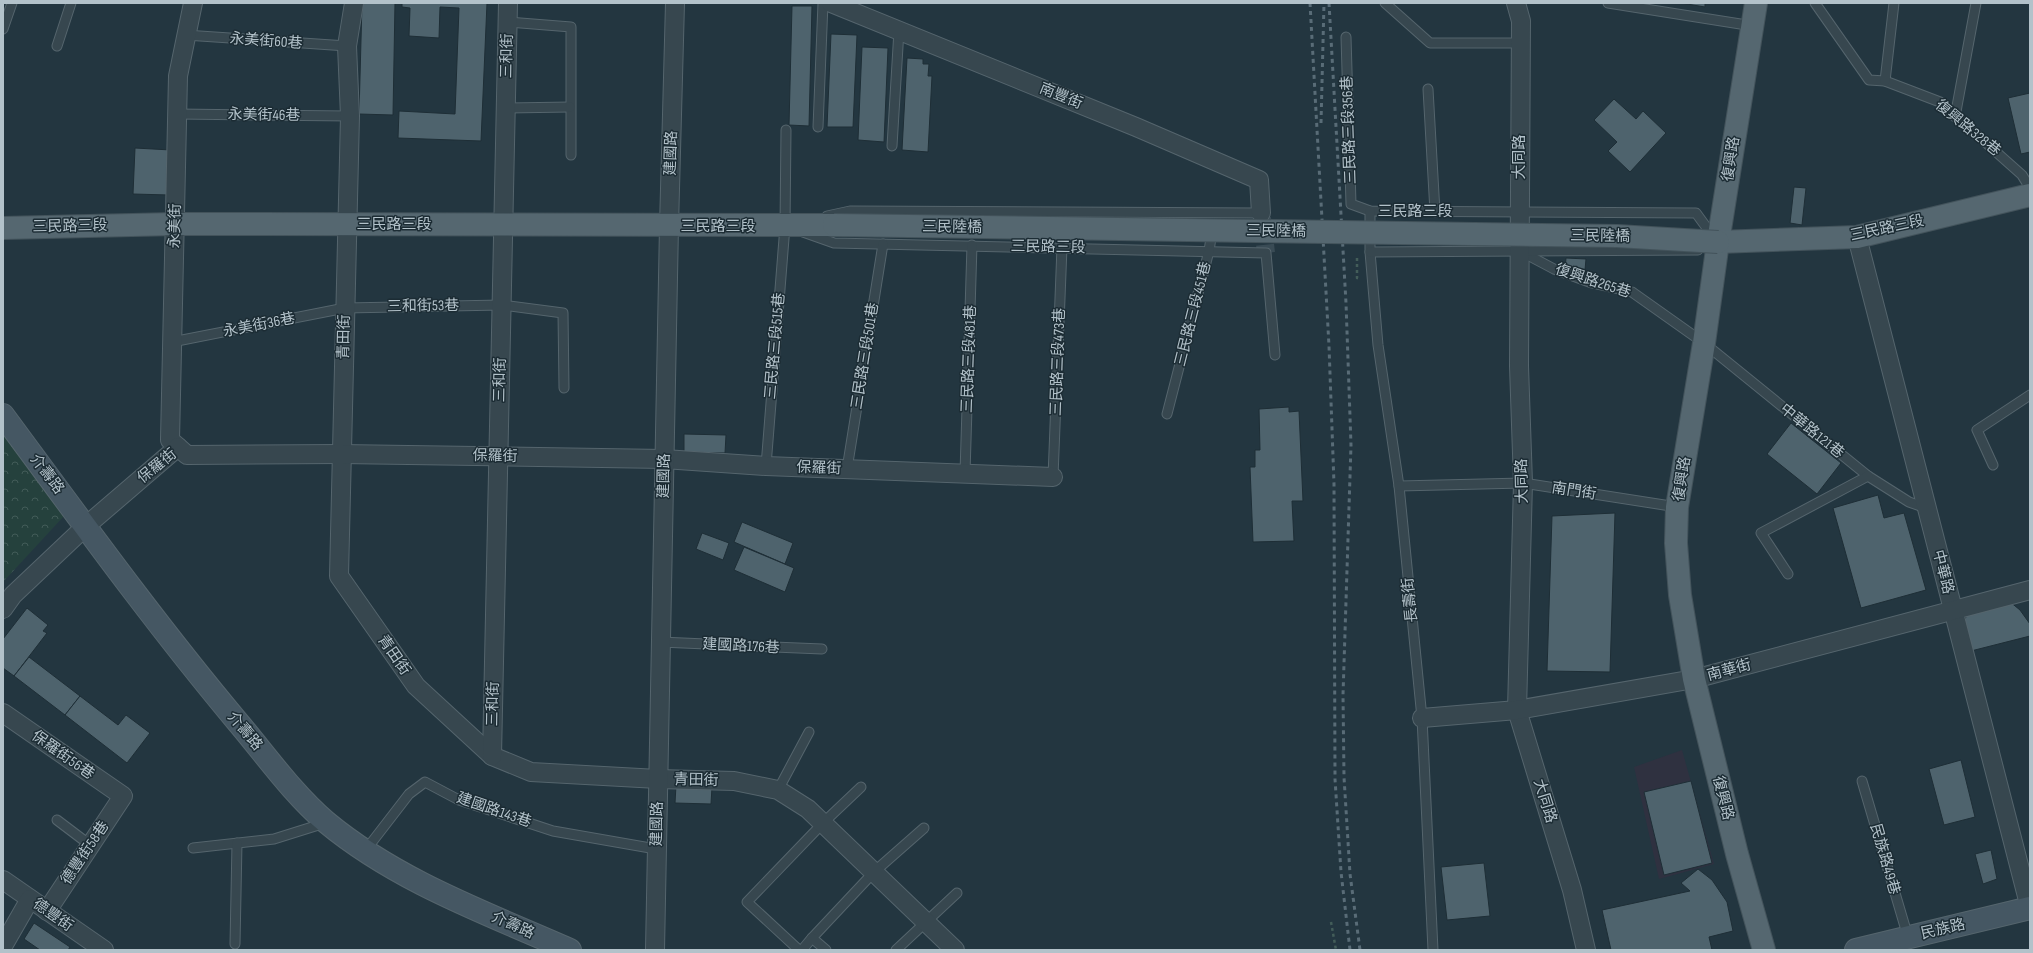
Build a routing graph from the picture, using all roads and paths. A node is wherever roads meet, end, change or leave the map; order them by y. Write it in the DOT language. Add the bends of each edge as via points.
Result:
graph roads {
  1 [pos="12,3"];
  2 [pos="71,3"];
  3 [pos="193,3"];
  4 [pos="354,3"];
  5 [pos="508,3"];
  6 [pos="675,3"];
  7 [pos="823,3"];
  8 [pos="831,3"];
  9 [pos="1384,3"];
  10 [pos="1516,3"];
  11 [pos="1608,3"];
  12 [pos="1756,3"];
  13 [pos="1815,3"];
  14 [pos="1894,3"];
  15 [pos="1976,3"];
  16 [pos="508,22"];
  17 [pos="1753,26"];
  18 [pos="3,29"];
  19 [pos="899,30"];
  20 [pos="185,35"];
  21 [pos="1346,36"];
  22 [pos="1520,43"];
  23 [pos="57,46"];
  24 [pos="347,46"];
  25 [pos="1885,81"];
  26 [pos="1428,89"];
  27 [pos="570,107"];
  28 [pos="506,108"];
  29 [pos="178,114"];
  30 [pos="350,116"];
  31 [pos="1956,117"];
  32 [pos="818,127"];
  33 [pos="786,130"];
  34 [pos="892,146"];
  35 [pos="571,155"];
  36 [pos="2030,188"];
  37 [pos="2030,195"];
  38 [pos="1370,211"];
  39 [pos="1435,212"];
  40 [pos="1519,212"];
  41 [pos="1215,213"];
  42 [pos="1261,213"];
  43 [pos="175,224"];
  44 [pos="347,224"];
  45 [pos="504,225"];
  46 [pos="834,225"];
  47 [pos="668,226"];
  48 [pos="785,226"];
  49 [pos="3,228"];
  50 [pos="1857,237"];
  51 [pos="1718,242"];
  52 [pos="883,244"];
  53 [pos="972,245"];
  54 [pos="1062,247"];
  55 [pos="1519,250"];
  56 [pos="1209,251"];
  57 [pos="1370,252"];
  58 [pos="502,305"];
  59 [pos="345,308"];
  60 [pos="172,342"];
  61 [pos="1704,343"];
  62 [pos="1275,355"];
  63 [pos="564,388"];
  64 [pos="2030,395"];
  65 [pos="1167,414"];
  66 [pos="3,415"];
  67 [pos="178,447"];
  68 [pos="342,454"];
  69 [pos="499,456"];
  70 [pos="664,459"];
  71 [pos="1992,465"];
  72 [pos="766,466"];
  73 [pos="847,469"];
  74 [pos="965,473"];
  75 [pos="1868,476"];
  76 [pos="1053,477"];
  77 [pos="1523,483"];
  78 [pos="1399,486"];
  79 [pos="1677,507"];
  80 [pos="1926,508"];
  81 [pos="86,526"];
  82 [pos="1788,574"];
  83 [pos="2028,593"];
  84 [pos="3,609"];
  85 [pos="1953,611"];
  86 [pos="660,642"];
  87 [pos="822,650"];
  88 [pos="1694,679"];
  89 [pos="1517,710"];
  90 [pos="3,713"];
  91 [pos="1422,718"];
  92 [pos="809,732"];
  93 [pos="492,756"];
  94 [pos="658,780"];
  95 [pos="1862,781"];
  96 [pos="861,787"];
  97 [pos="778,790"];
  98 [pos="123,796"];
  99 [pos="57,820"];
  100 [pos="327,822"];
  101 [pos="823,823"];
  102 [pos="924,828"];
  103 [pos="237,843"];
  104 [pos="90,845"];
  105 [pos="193,848"];
  106 [pos="656,849"];
  107 [pos="365,850"];
  108 [pos="874,872"];
  109 [pos="3,880"];
  110 [pos="957,893"];
  111 [pos="30,899"];
  112 [pos="2030,908"];
  113 [pos="47,911"];
  114 [pos="927,922"];
  115 [pos="1331,922"];
  116 [pos="1908,937"];
  117 [pos="812,938"];
  118 [pos="235,944"];
  119 [pos="3,946"];
  120 [pos="104,950"];
  121 [pos="570,950"];
  122 [pos="655,950"];
  123 [pos="799,950"];
  124 [pos="802,950"];
  125 [pos="826,950"];
  126 [pos="896,950"];
  127 [pos="955,950"];
  128 [pos="1336,950"];
  129 [pos="1433,950"];
  130 [pos="1586,950"];
  131 [pos="1764,950"];
  132 [pos="1856,950"];
  1 -- 18 [label="lane"];
  2 -- 23 [label="lane"];
  3 -- 20 [label="street, 永美街"];
  4 -- 24 [label="street, 青田街"];
  5 -- 16 [label="street, 三和街"];
  6 -- 47 [label="street, 建國路"];
  7 -- 32 [label="lane"];
  8 -- 19 [label="street, 南豐街"];
  9 -- 22 [label="lane" via="1430,43"];
  10 -- 22 [label="street, 大同路" via="1520,21"];
  11 -- 17 [label="lane"];
  12 -- 17 [label="main road, 復興路"];
  13 -- 25 [label="lane, 復興路328巷" via="1869,80"];
  14 -- 25 [label="lane"];
  15 -- 31 [label="lane"];
  16 -- 27 [label="lane" via="571,28"];
  16 -- 28 [label="street, 三和街"];
  17 -- 51 [label="main road, 復興路"];
  19 -- 34 [label="lane"];
  19 -- 42 [label="street, 南豐街" via="1136,126 1259,180"];
  20 -- 24 [label="lane, 永美街60巷"];
  20 -- 29 [label="street, 永美街" via="178,76"];
  21 -- 38 [label="lane, 三民路三段356巷" via="1351,204"];
  22 -- 40 [label="street, 大同路"];
  24 -- 30 [label="street, 青田街"];
  25 -- 31 [label="lane, 復興路328巷" via="1940,102"];
  26 -- 39 [label="lane"];
  27 -- 28 [label="lane"];
  27 -- 35 [label="lane"];
  28 -- 45 [label="street, 三和街"];
  29 -- 30 [label="lane, 永美街46巷"];
  29 -- 43 [label="street, 永美街"];
  30 -- 44 [label="street, 青田街"];
  31 -- 36 [label="lane, 復興路328巷" via="2022,175"];
  33 -- 48 [label="lane, 三民路三段515巷"];
  37 -- 50 [label="main road, 三民路三段"];
  38 -- 39 [label="lane, 三民路三段"];
  38 -- 57 [label="lane, 三民路三段"];
  39 -- 40 [label="lane, 三民路三段"];
  40 -- 51 [label="lane, 三民路三段" via="1696,213"];
  40 -- 55 [label="street, 大同路"];
  41 -- 42 [label="lane, 三民路三段"];
  41 -- 48 [label="lane, 三民路三段" via="850,212"];
  41 -- 56 [label="lane, 三民路三段451巷"];
  43 -- 44 [label="main road, 三民路三段"];
  43 -- 49 [label="main road, 三民路三段"];
  43 -- 60 [label="street, 永美街"];
  44 -- 45 [label="main road, 三民路三段"];
  44 -- 59 [label="street, 青田街"];
  45 -- 47 [label="main road, 三民路三段"];
  45 -- 58 [label="street, 三和街"];
  46 -- 48 [label="main road, 三民路三段"];
  46 -- 51 [label="main road, 三民陸橋, bridge" via="1618,236"];
  47 -- 48 [label="main road, 三民路三段"];
  47 -- 70 [label="street, 建國路"];
  48 -- 52 [label="lane, 三民路三段" via="834,243"];
  48 -- 72 [label="lane, 三民路三段515巷"];
  50 -- 51 [label="main road, 三民路三段"];
  50 -- 80 [label="street, 中華路"];
  51 -- 55 [label="lane, 三民路三段" via="1696,251"];
  51 -- 61 [label="main road, 復興路"];
  52 -- 53 [label="lane, 三民路三段"];
  52 -- 73 [label="lane, 三民路三段501巷"];
  53 -- 54 [label="lane, 三民路三段"];
  53 -- 74 [label="lane, 三民路三段481巷"];
  54 -- 56 [label="lane, 三民路三段"];
  54 -- 76 [label="lane, 三民路三段473巷"];
  55 -- 57 [label="lane, 三民路三段"];
  55 -- 61 [label="lane, 復興路265巷" via="1554,269 1592,283 1632,292"];
  55 -- 77 [label="street, 大同路"];
  56 -- 62 [label="lane, 三民路三段" via="1266,253"];
  56 -- 65 [label="lane, 三民路三段451巷"];
  57 -- 78 [label="lane, 長壽街" via="1378,345"];
  58 -- 59 [label="lane, 三和街53巷"];
  58 -- 63 [label="lane, 三和街53巷" via="563,313"];
  58 -- 69 [label="street, 三和街"];
  59 -- 60 [label="lane, 永美街36巷"];
  59 -- 68 [label="street, 青田街"];
  60 -- 67 [label="street, 永美街" via="170,440"];
  61 -- 75 [label="lane, 中華路121巷"];
  61 -- 79 [label="main road, 復興路"];
  64 -- 71 [label="lane" via="1977,430"];
  66 -- 81 [label="street, 介壽路"];
  67 -- 68 [label="street, 保羅街" via="187,455"];
  67 -- 81 [label="street, 保羅街"];
  68 -- 69 [label="street, 保羅街"];
  68 -- 93 [label="street, 青田街" via="338,576 416,686"];
  69 -- 70 [label="street, 保羅街"];
  69 -- 93 [label="street, 三和街"];
  70 -- 72 [label="street, 保羅街"];
  70 -- 86 [label="street, 建國路"];
  72 -- 73 [label="street, 保羅街"];
  73 -- 74 [label="street, 保羅街"];
  74 -- 76 [label="street, 保羅街"];
  75 -- 80 [label="lane, 中華路121巷" via="1909,502"];
  75 -- 82 [label="lane" via="1761,533"];
  77 -- 78 [label="lane, 南門街"];
  77 -- 79 [label="lane, 南門街"];
  77 -- 89 [label="street, 大同路"];
  78 -- 91 [label="lane, 長壽街"];
  79 -- 88 [label="main road, 復興路" via="1676,543 1680,595"];
  80 -- 85 [label="street, 中華路"];
  81 -- 84 [label="street, 保羅街" via="13,594"];
  81 -- 100 [label="street, 介壽路" via="196,673 303,800"];
  83 -- 85 [label="street, 南華街"];
  85 -- 88 [label="street, 南華街"];
  85 -- 112 [label="street, 中華路"];
  86 -- 87 [label="lane, 建國路176巷"];
  86 -- 94 [label="street, 建國路"];
  88 -- 89 [label="street, 南華街"];
  88 -- 131 [label="main road, 復興路" via="1737,854"];
  89 -- 91 [label="street, 南華街"];
  89 -- 130 [label="street, 大同路" via="1572,890"];
  90 -- 98 [label="street, 保羅街56巷"];
  91 -- 129 [label="lane, 長壽街"];
  92 -- 97 [label="lane"];
  93 -- 94 [label="street, 青田街" via="530,772"];
  94 -- 97 [label="street, 青田街" via="734,780"];
  94 -- 106 [label="street, 建國路"];
  95 -- 116 [label="lane, 民族路49巷"];
  96 -- 101 [label="lane"];
  97 -- 101 [label="street, 青田街" via="808,809"];
  98 -- 104 [label="street, 德豐街58巷"];
  99 -- 104 [label="lane"];
  100 -- 103 [label="lane" via="274,839"];
  100 -- 107 [label="street, 介壽路"];
  101 -- 108 [label="street, 青田街"];
  101 -- 123 [label="lane" via="747,902"];
  102 -- 108 [label="lane"];
  103 -- 105 [label="lane"];
  103 -- 118 [label="lane"];
  104 -- 113 [label="street, 德豐街58巷"];
  106 -- 107 [label="lane, 建國路143巷" via="554,830 459,800 425,782 409,794"];
  106 -- 122 [label="street, 建國路"];
  107 -- 121 [label="street, 介壽路" via="423,886"];
  108 -- 114 [label="street, 青田街"];
  108 -- 117 [label="lane"];
  109 -- 111 [label="street, 德豐街"];
  110 -- 114 [label="lane"];
  111 -- 113 [label="street, 德豐街"];
  111 -- 119 [label="street"];
  112 -- 116 [label="street, 民族路"];
  113 -- 120 [label="street, 德豐街"];
  114 -- 126 [label="lane"];
  114 -- 127 [label="street, 青田街"];
  115 -- 128 [label="path"];
  116 -- 132 [label="street, 民族路"];
  117 -- 124 [label="lane"];
  117 -- 125 [label="lane"];
}
